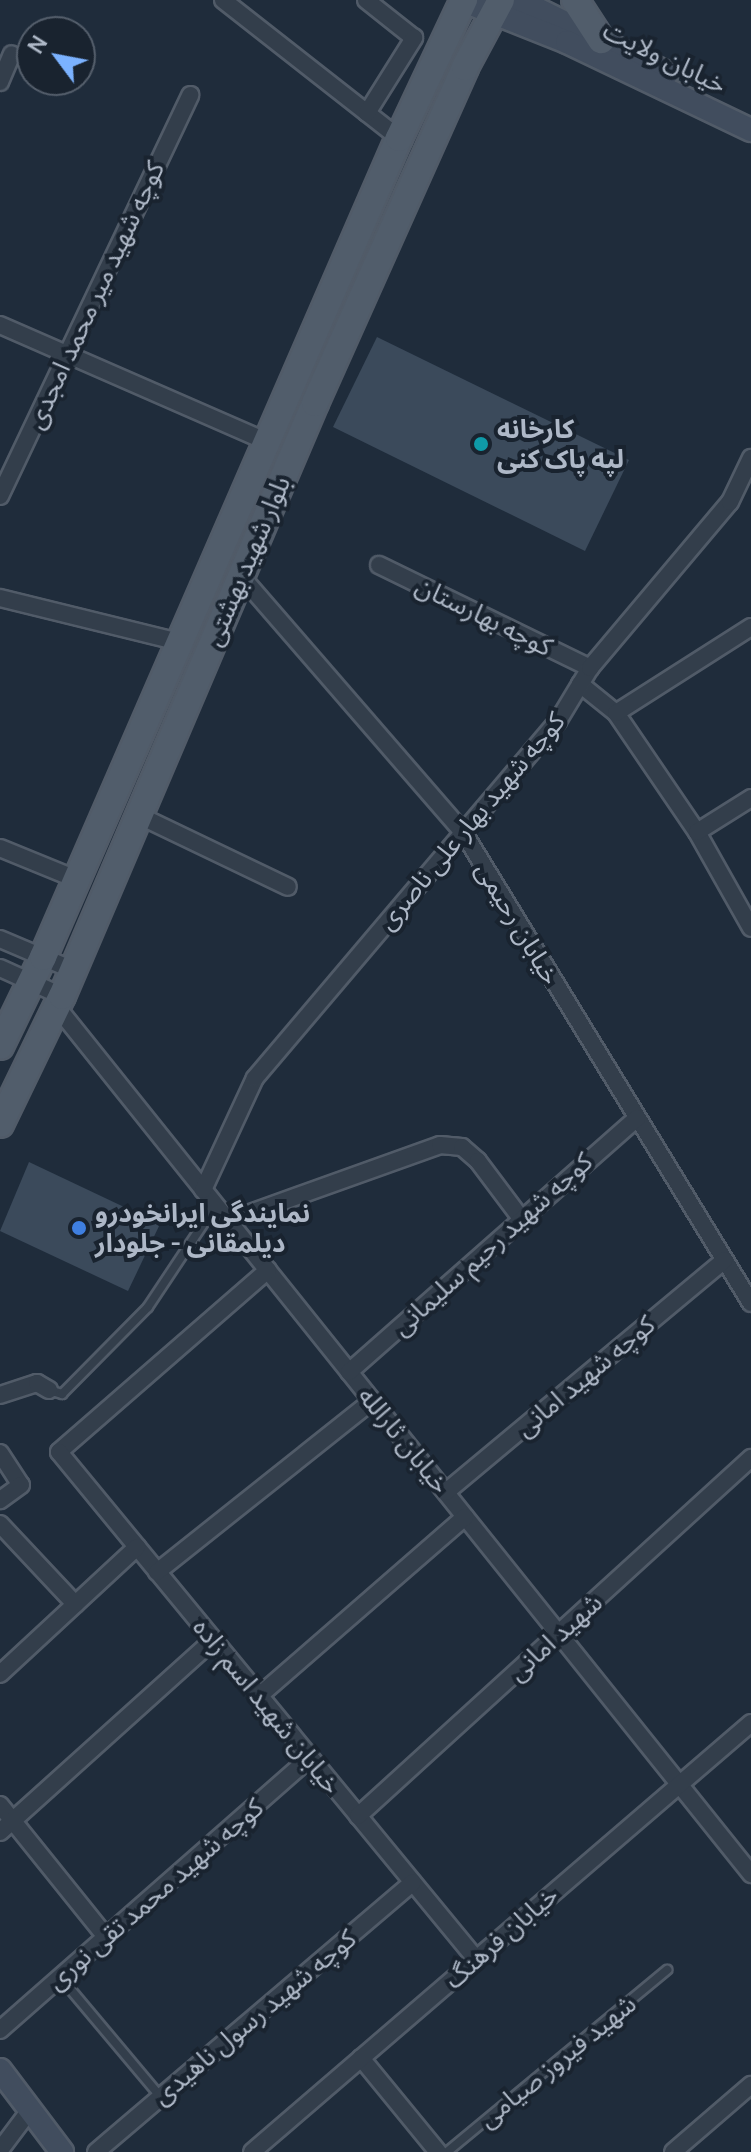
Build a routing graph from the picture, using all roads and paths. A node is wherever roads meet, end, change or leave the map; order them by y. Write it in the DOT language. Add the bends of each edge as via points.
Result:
graph roads {
  1 [pos="223,0"];
  2 [pos="366,0"];
  3 [pos="519,0"];
  4 [pos="575,0"];
  5 [pos="464,1"];
  6 [pos="498,7"];
  7 [pos="414,38"];
  8 [pos="445,38"];
  9 [pos="601,40"];
  10 [pos="12,54"];
  11 [pos="0,82"];
  12 [pos="190,95"];
  13 [pos="367,113"];
  14 [pos="751,114"];
  15 [pos="751,130"];
  16 [pos="399,138"];
  17 [pos="0,325"];
  18 [pos="67,354"];
  19 [pos="266,441"];
  20 [pos="751,458"];
  21 [pos="0,496"];
  22 [pos="379,565"];
  23 [pos="241,576"];
  24 [pos="0,598"];
  25 [pos="751,627"];
  26 [pos="179,642"];
  27 [pos="590,668"];
  28 [pos="580,684"];
  29 [pos="616,713"];
  30 [pos="751,798"];
  31 [pos="138,815"];
  32 [pos="463,832"];
  33 [pos="697,832"];
  34 [pos="0,848"];
  35 [pos="76,879"];
  36 [pos="288,887"];
  37 [pos="751,928"];
  38 [pos="0,939"];
  39 [pos="43,957"];
  40 [pos="0,968"];
  41 [pos="73,970"];
  42 [pos="31,982"];
  43 [pos="59,1002"];
  44 [pos="0,1046"];
  45 [pos="637,1118"];
  46 [pos="0,1124"];
  47 [pos="203,1190"];
  48 [pos="215,1205"];
  49 [pos="520,1217"];
  50 [pos="228,1221"];
  51 [pos="724,1260"];
  52 [pos="268,1270"];
  53 [pos="745,1280"];
  54 [pos="751,1303"];
  55 [pos="349,1372"];
  56 [pos="49,1390"];
  57 [pos="0,1395"];
  58 [pos="372,1401"];
  59 [pos="0,1453"];
  60 [pos="751,1458"];
  61 [pos="446,1492"];
  62 [pos="0,1500"];
  63 [pos="465,1517"];
  64 [pos="0,1524"];
  65 [pos="137,1547"];
  66 [pos="157,1572"];
  67 [pos="75,1604"];
  68 [pos="559,1634"];
  69 [pos="213,1640"];
  70 [pos="3,1665"];
  71 [pos="259,1696"];
  72 [pos="751,1723"];
  73 [pos="310,1758"];
  74 [pos="680,1784"];
  75 [pos="0,1805"];
  76 [pos="358,1816"];
  77 [pos="6,1827"];
  78 [pos="751,1874"];
  79 [pos="413,1882"];
  80 [pos="106,1937"];
  81 [pos="476,1959"];
  82 [pos="667,1970"];
  83 [pos="60,1977"];
  84 [pos="0,2030"];
  85 [pos="361,2058"];
  86 [pos="0,2070"];
  87 [pos="751,2085"];
  88 [pos="161,2097"];
  89 [pos="30,2110"];
  90 [pos="0,2150"];
  91 [pos="62,2152"];
  92 [pos="96,2152"];
  93 [pos="252,2152"];
  94 [pos="438,2152"];
  95 [pos="447,2152"];
  96 [pos="673,2152"];
  1 -- 13 [label="street"];
  2 -- 7 [label="street"];
  3 -- 9 [label="main road, خیابان ولایت"];
  4 -- 9 [label="main road"];
  5 -- 6 [label="main road, خیابان ولایت"];
  5 -- 8 [label="main road, بلوار شهید بهشتی"];
  6 -- 15 [label="main road, خیابان ولایت"];
  6 -- 23 [label="main road, بلوار شهید بهشتی" via="459,82"];
  7 -- 8 [label="street"];
  7 -- 13 [label="street"];
  8 -- 16 [label="main road, بلوار شهید بهشتی"];
  9 -- 14 [label="main road, خیابان ولایت"];
  10 -- 11 [label="street"];
  12 -- 18 [label="street, کوچه شهید میر محمد امجدی"];
  13 -- 16 [label="street"];
  16 -- 19 [label="main road, بلوار شهید بهشتی"];
  17 -- 18 [label="street"];
  18 -- 19 [label="street"];
  18 -- 21 [label="street, کوچه شهید میر محمد امجدی"];
  19 -- 26 [label="main road, بلوار شهید بهشتی"];
  20 -- 27 [label="street, کوچه شهید بهار علی ناصری" via="730,502"];
  22 -- 27 [label="street, کوچه بهارستان"];
  23 -- 31 [label="main road, بلوار شهید بهشتی"];
  23 -- 32 [label="street, خیابان رحیمی"];
  24 -- 26 [label="street"];
  25 -- 29 [label="street"];
  26 -- 35 [label="main road, بلوار شهید بهشتی"];
  27 -- 28 [label="street, کوچه شهید بهار علی ناصری"];
  28 -- 29 [label="street"];
  28 -- 32 [label="street, کوچه شهید بهار علی ناصری" via="558,721"];
  29 -- 33 [label="street"];
  30 -- 33 [label="street"];
  31 -- 36 [label="street"];
  31 -- 41 [label="main road, بلوار شهید بهشتی"];
  32 -- 45 [label="street, خیابان رحیمی"];
  32 -- 47 [label="street, کوچه شهید بهار علی ناصری" via="255,1078"];
  33 -- 37 [label="street"];
  34 -- 35 [label="street"];
  35 -- 39 [label="main road, بلوار شهید بهشتی"];
  38 -- 39 [label="street"];
  39 -- 41 [label="street"];
  39 -- 42 [label="main road, بلوار شهید بهشتی"];
  40 -- 42 [label="street"];
  41 -- 43 [label="main road, بلوار شهید بهشتی"];
  42 -- 43 [label="street"];
  42 -- 44 [label="main road, بلوار شهید بهشتی"];
  43 -- 46 [label="main road, بلوار شهید بهشتی"];
  43 -- 47 [label="street, خیابان ثارالله"];
  45 -- 49 [label="street, کوچه شهید رحیم سلیمانی"];
  45 -- 51 [label="street, خیابان رحیمی"];
  47 -- 48 [label="street, خیابان ثارالله"];
  48 -- 50 [label="street, خیابان ثارالله"];
  48 -- 56 [label="lane" via="148,1307 62,1394"];
  49 -- 50 [label="street" via="489,1173 462,1147 440,1145"];
  49 -- 55 [label="street, کوچه شهید رحیم سلیمانی"];
  50 -- 52 [label="street, خیابان ثارالله"];
  51 -- 53 [label="street, خیابان رحیمی"];
  51 -- 61 [label="street, کوچه شهید امانی"];
  52 -- 55 [label="street, خیابان ثارالله"];
  52 -- 65 [label="street, خیابان شهید اسم زاده" via="59,1452"];
  53 -- 54 [label="street, خیابان رحیمی"];
  55 -- 58 [label="street, خیابان ثارالله"];
  56 -- 57 [label="street" via="37,1383"];
  58 -- 61 [label="street, خیابان ثارالله"];
  58 -- 66 [label="street"];
  59 -- 62 [label="street" via="21,1485"];
  60 -- 68 [label="street, شهید امانی"];
  61 -- 63 [label="street, خیابان ثارالله"];
  63 -- 68 [label="street, خیابان ثارالله"];
  63 -- 71 [label="street"];
  64 -- 67 [label="street"];
  65 -- 66 [label="street, خیابان شهید اسم زاده"];
  65 -- 67 [label="street"];
  66 -- 69 [label="street, خیابان شهید اسم زاده"];
  67 -- 70 [label="street"];
  68 -- 74 [label="street, خیابان ثارالله"];
  68 -- 76 [label="street, شهید امانی"];
  69 -- 71 [label="street, خیابان شهید اسم زاده"];
  69 -- 77 [label="street"];
  71 -- 73 [label="street, خیابان شهید اسم زاده"];
  72 -- 74 [label="street, خیابان فرهنگ"];
  73 -- 76 [label="street, خیابان شهید اسم زاده"];
  73 -- 80 [label="street, کوچه شهید محمد تقی نوری"];
  74 -- 78 [label="street, خیابان ثارالله"];
  74 -- 81 [label="street, خیابان فرهنگ"];
  75 -- 77 [label="street"];
  76 -- 79 [label="street, خیابان شهید اسم زاده"];
  77 -- 80 [label="street"];
  79 -- 81 [label="street, خیابان شهید اسم زاده"];
  79 -- 88 [label="street, کوچه شهید رسول ناهیدی"];
  80 -- 83 [label="street, کوچه شهید محمد تقی نوری"];
  81 -- 85 [label="street, خیابان فرهنگ"];
  82 -- 95 [label="lane, شهید فیروز صیامی"];
  83 -- 84 [label="street, کوچه شهید محمد تقی نوری"];
  83 -- 88 [label="lane"];
  85 -- 93 [label="street, خیابان فرهنگ"];
  85 -- 94 [label="street"];
  86 -- 89 [label="main road"];
  87 -- 96 [label="street"];
  88 -- 92 [label="street, کوچه شهید رسول ناهیدی"];
  89 -- 90 [label="street"];
  89 -- 91 [label="main road"];
}
